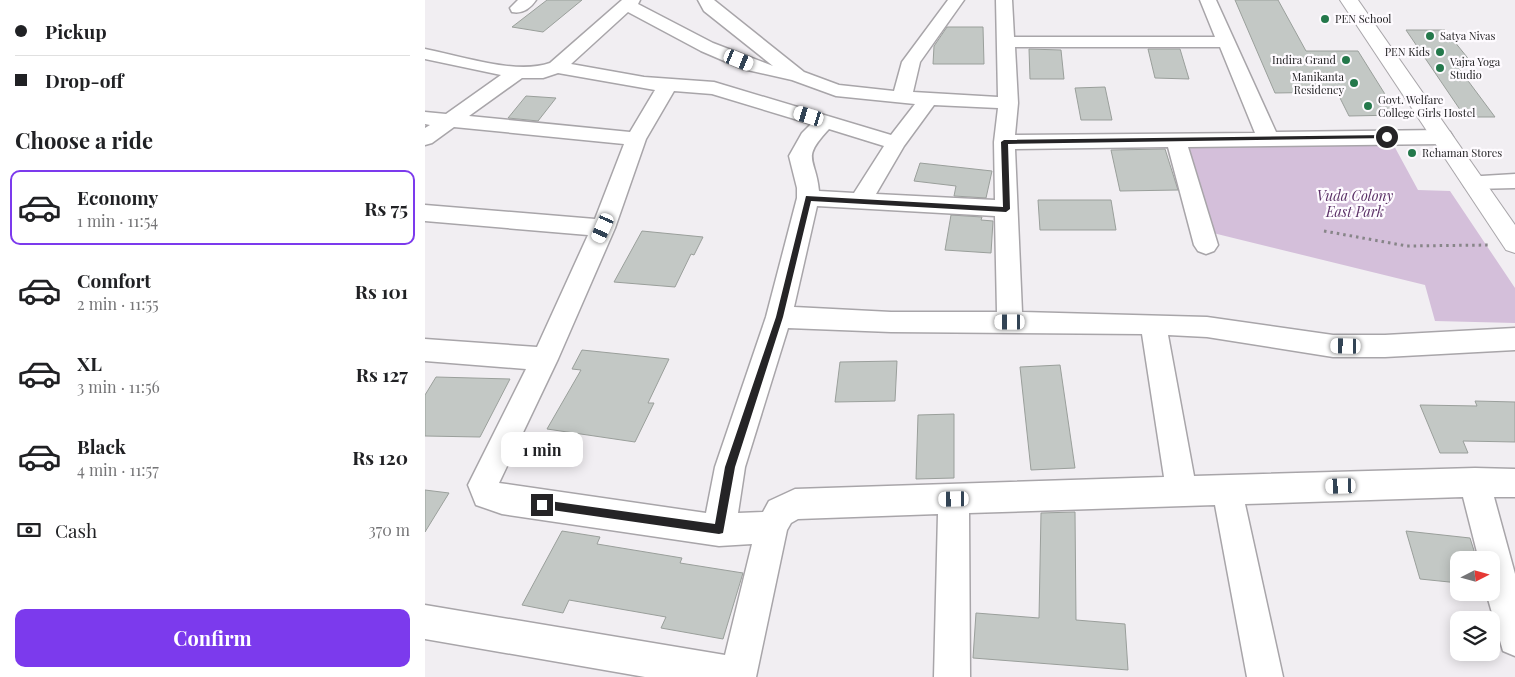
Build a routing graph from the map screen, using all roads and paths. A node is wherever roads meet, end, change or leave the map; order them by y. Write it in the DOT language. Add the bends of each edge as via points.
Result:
graph roads {
  1 [pos="706,0"];
  2 [pos="956,0"];
  3 [pos="1004,0"];
  4 [pos="1208,0"];
  5 [pos="1349,0"];
  6 [pos="630,2"];
  7 [pos="1005,42"];
  8 [pos="1227,42"];
  9 [pos="425,54"];
  10 [pos="557,67"];
  11 [pos="517,74"];
  12 [pos="797,76"];
  13 [pos="667,86"];
  14 [pos="902,98"];
  15 [pos="929,99"];
  16 [pos="1008,103"];
  17 [pos="425,118"];
  18 [pos="825,121"];
  19 [pos="446,122"];
  20 [pos="1443,136"];
  21 [pos="425,138"];
  22 [pos="1268,138"];
  23 [pos="636,139"];
  24 [pos="1176,140"];
  25 [pos="1004,142"];
  26 [pos="896,143"];
  27 [pos="1515,181"];
  28 [pos="1473,182"];
  29 [pos="808,198"];
  30 [pos="860,202"];
  31 [pos="1006,209"];
  32 [pos="425,213"];
  33 [pos="603,228"];
  34 [pos="1324,231"];
  35 [pos="1515,244"];
  36 [pos="1206,245"];
  37 [pos="779,317"];
  38 [pos="1010,322"];
  39 [pos="1153,324"];
  40 [pos="1515,339"];
  41 [pos="425,350"];
  42 [pos="545,360"];
  43 [pos="1475,482"];
  44 [pos="1515,483"];
  45 [pos="1227,489"];
  46 [pos="1182,491"];
  47 [pos="954,499"];
  48 [pos="772,527"];
  49 [pos="719,530"];
  50 [pos="425,622"];
  51 [pos="1515,639"];
  52 [pos="738,676"];
  53 [pos="952,677"];
  54 [pos="1265,677"];
  1 -- 12 [label="street"];
  2 -- 14 [label="street" via="911,62"];
  3 -- 7 [label="street"];
  4 -- 8 [label="street"];
  5 -- 20 [label="main road"];
  6 -- 10 [label="street"];
  6 -- 12 [label="street" via="726,55 765,70"];
  7 -- 8 [label="street"];
  7 -- 16 [label="street"];
  8 -- 22 [label="street"];
  9 -- 11 [label="street"];
  10 -- 11 [label="street" via="543,72"];
  10 -- 13 [label="street"];
  11 -- 19 [label="street"];
  12 -- 14 [label="street" via="836,90"];
  13 -- 18 [label="street" via="714,88"];
  13 -- 23 [label="street"];
  14 -- 15 [label="street"];
  15 -- 16 [label="street"];
  15 -- 26 [label="street"];
  16 -- 25 [label="street"];
  17 -- 19 [label="street"];
  18 -- 26 [label="street"];
  18 -- 29 [label="street" via="809,138 800,156"];
  19 -- 21 [label="street"];
  19 -- 23 [label="street"];
  20 -- 22 [label="street"];
  20 -- 28 [label="main road"];
  22 -- 24 [label="street"];
  23 -- 33 [label="street"];
  24 -- 25 [label="street"];
  24 -- 36 [label="street"];
  25 -- 31 [label="street"];
  26 -- 30 [label="street"];
  27 -- 28 [label="street"];
  28 -- 35 [label="main road"];
  29 -- 30 [label="street"];
  29 -- 37 [label="street"];
  30 -- 31 [label="street"];
  31 -- 38 [label="street"];
  32 -- 33 [label="street"];
  33 -- 42 [label="street"];
  34 -- 35 [label="path" via="1407,246"];
  37 -- 38 [label="street" via="891,322"];
  37 -- 49 [label="street" via="730,467"];
  38 -- 39 [label="street"];
  39 -- 40 [label="street" via="1207,326 1333,346"];
  39 -- 46 [label="street"];
  41 -- 42 [label="street"];
  42 -- 49 [label="street" via="489,470 483,485 487,495"];
  43 -- 44 [label="street"];
  43 -- 45 [label="street"];
  43 -- 51 [label="street"];
  45 -- 46 [label="street"];
  45 -- 54 [label="street"];
  46 -- 47 [label="street"];
  47 -- 48 [label="street" via="795,504 780,512"];
  47 -- 53 [label="street"];
  48 -- 49 [label="street"];
  48 -- 52 [label="street"];
  50 -- 52 [label="street"];
}
